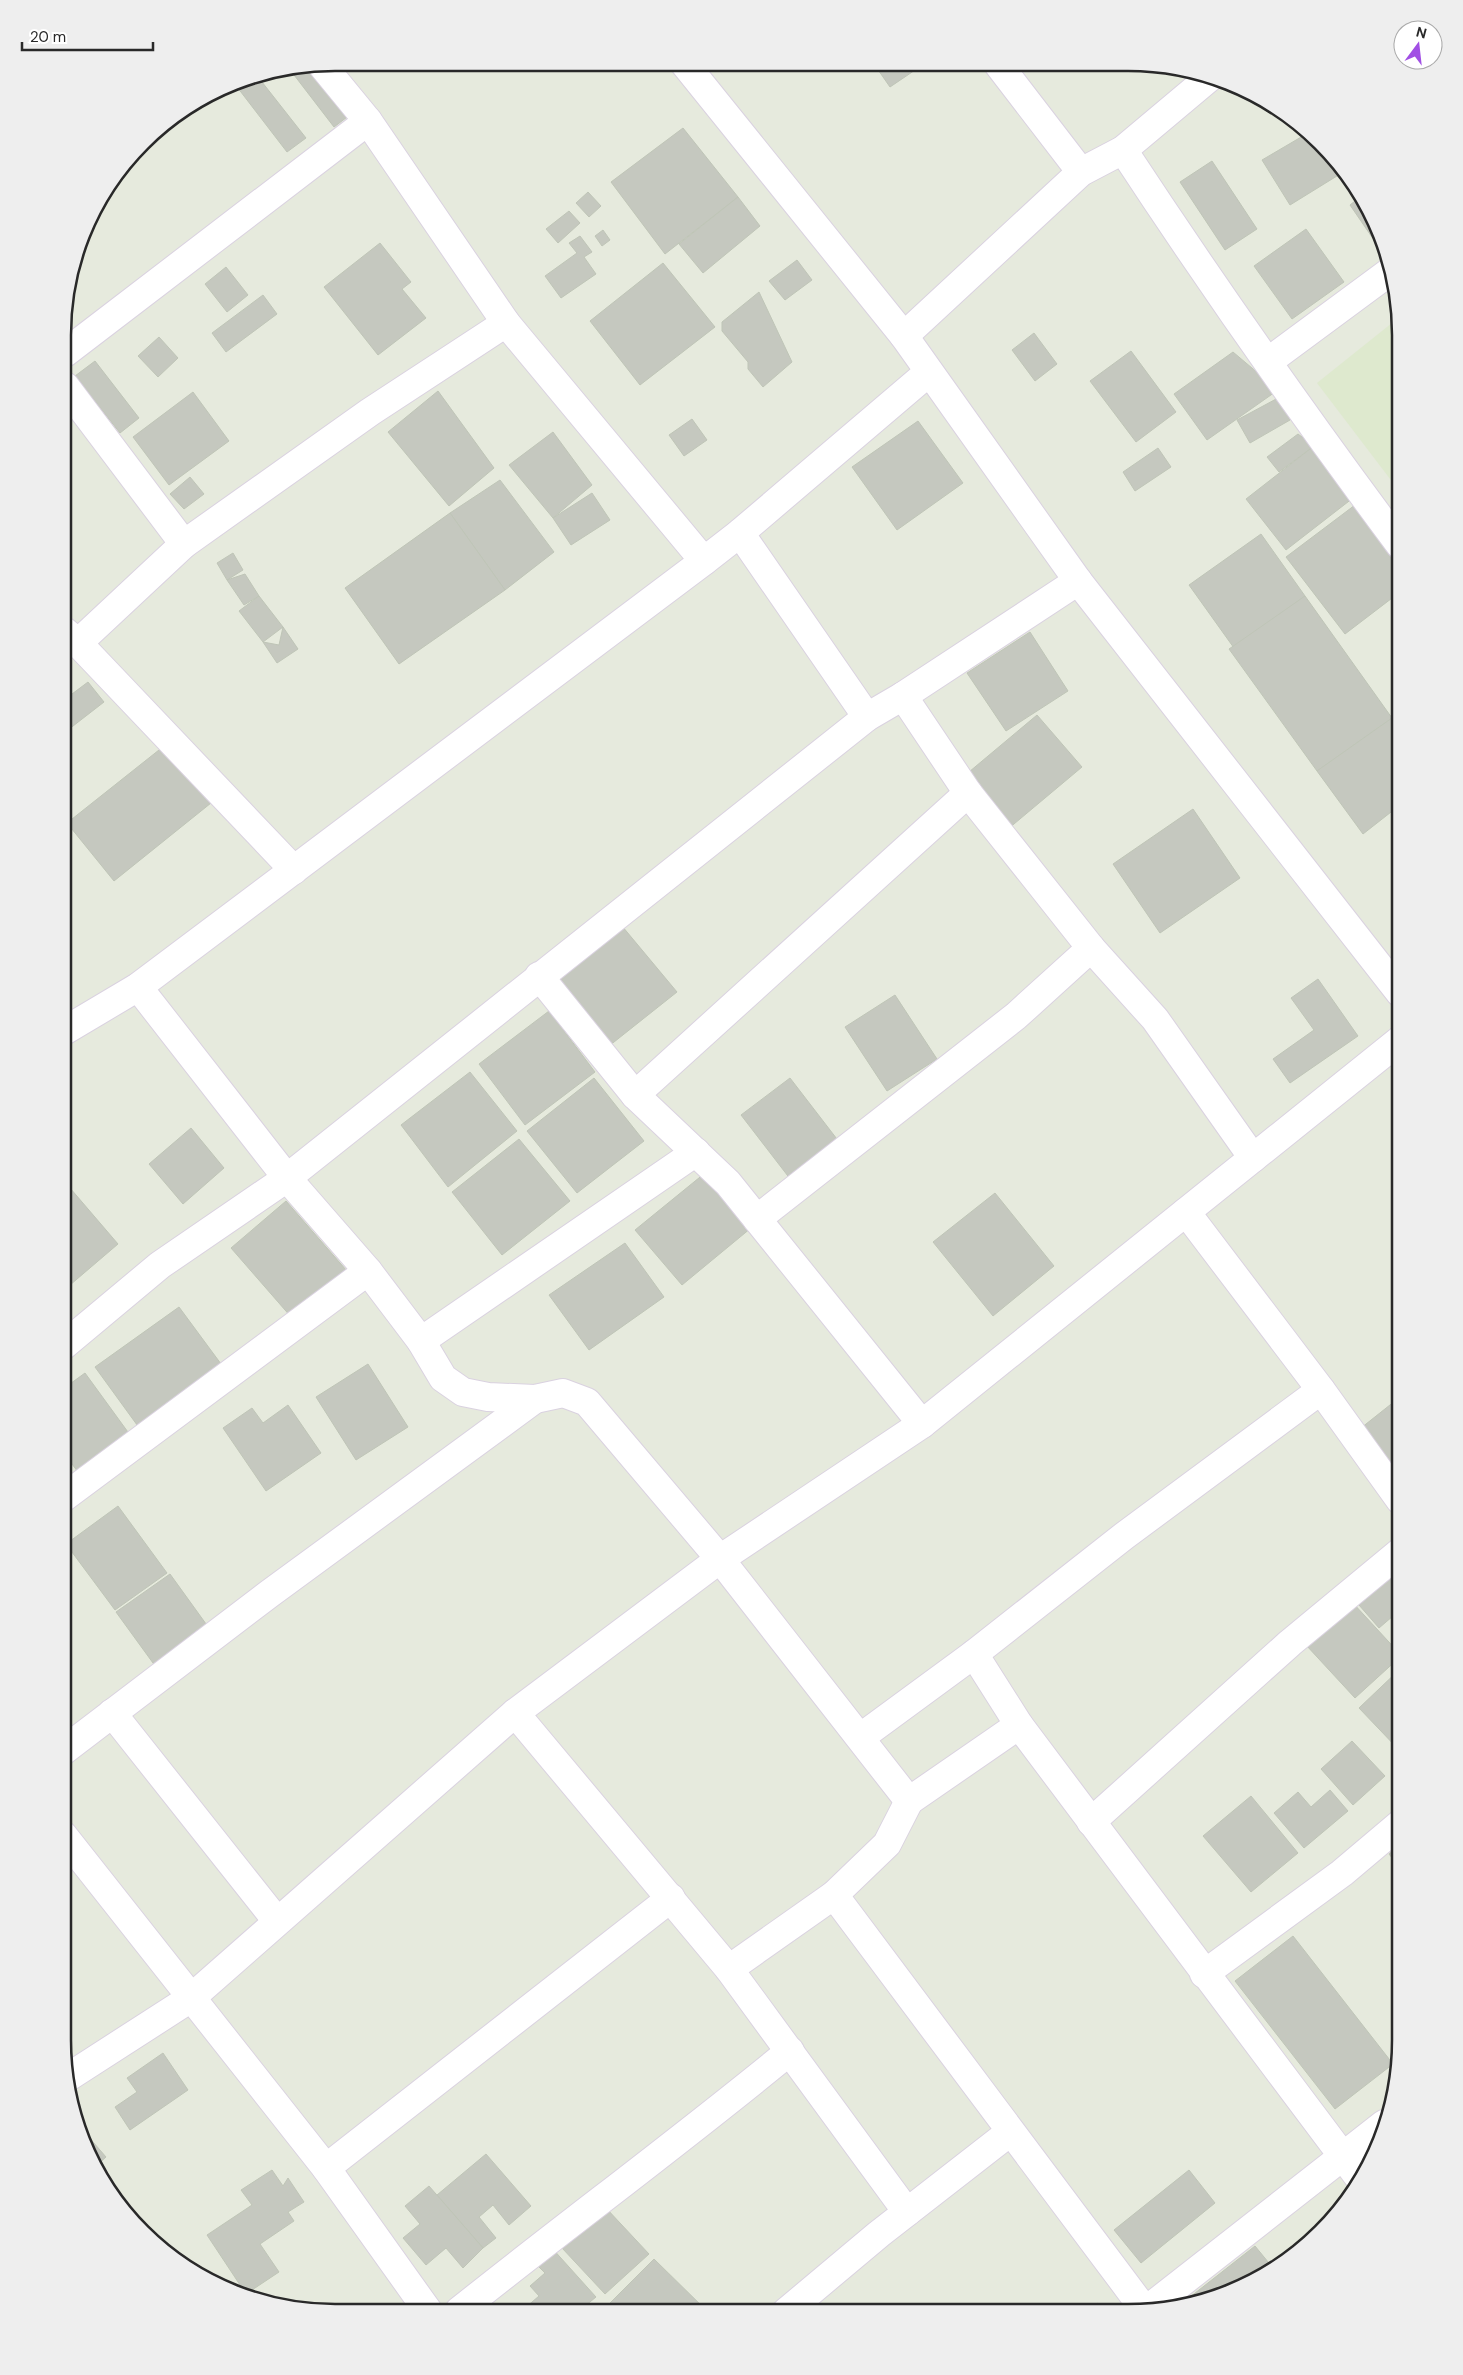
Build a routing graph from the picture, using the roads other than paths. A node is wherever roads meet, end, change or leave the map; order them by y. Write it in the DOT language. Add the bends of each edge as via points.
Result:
graph roads {
  1 [pos="327,71"];
  2 [pos="690,71"];
  3 [pos="1003,71"];
  4 [pos="1204,82"];
  5 [pos="368,121"];
  6 [pos="1123,150"];
  7 [pos="1081,172"];
  8 [pos="1385,275"];
  9 [pos="506,322"];
  10 [pos="904,336"];
  11 [pos="71,348"];
  12 [pos="1269,361"];
  13 [pos="929,372"];
  14 [pos="71,394"];
  15 [pos="740,533"];
  16 [pos="1392,534"];
  17 [pos="184,544"];
  18 [pos="704,561"];
  19 [pos="1078,581"];
  20 [pos="71,637"];
  21 [pos="903,696"];
  22 [pos="867,716"];
  23 [pos="968,793"];
  24 [pos="294,870"];
  25 [pos="1091,948"];
  26 [pos="539,976"];
  27 [pos="1392,983"];
  28 [pos="138,987"];
  29 [pos="71,1027"];
  30 [pos="1392,1046"];
  31 [pos="635,1095"];
  32 [pos="696,1152"];
  33 [pos="1253,1158"];
  34 [pos="286,1178"];
  35 [pos="1186,1212"];
  36 [pos="757,1219"];
  37 [pos="368,1271"];
  38 [pos="71,1339"];
  39 [pos="421,1341"];
  40 [pos="1321,1390"];
  41 [pos="535,1399"];
  42 [pos="922,1424"];
  43 [pos="1392,1489"];
  44 [pos="71,1492"];
  45 [pos="720,1559"];
  46 [pos="1392,1559"];
  47 [pos="974,1654"];
  48 [pos="112,1713"];
  49 [pos="515,1713"];
  50 [pos="1019,1725"];
  51 [pos="861,1737"];
  52 [pos="71,1744"];
  53 [pos="909,1801"];
  54 [pos="1091,1822"];
  55 [pos="1392,1831"];
  56 [pos="71,1845"];
  57 [pos="834,1895"];
  58 [pos="671,1898"];
  59 [pos="277,1921"];
  60 [pos="729,1970"];
  61 [pos="1204,1974"];
  62 [pos="190,1998"];
  63 [pos="790,2050"];
  64 [pos="74,2073"];
  65 [pos="1376,2130"];
  66 [pos="1010,2132"];
  67 [pos="1342,2156"];
  68 [pos="326,2168"];
  69 [pos="1355,2173"];
  70 [pos="908,2212"];
  71 [pos="1157,2302"];
  72 [pos="1140,2303"];
  73 [pos="424,2304"];
  74 [pos="468,2304"];
  75 [pos="796,2304"];
  1 -- 5 [label="street"];
  2 -- 10 [label="street"];
  3 -- 7 [label="street"];
  4 -- 6 [label="street"];
  5 -- 9 [label="street"];
  5 -- 11 [label="street"];
  6 -- 7 [label="street"];
  6 -- 12 [label="street" via="1207,278"];
  7 -- 10 [label="street"];
  8 -- 12 [label="street"];
  9 -- 17 [label="street" via="370,412"];
  9 -- 18 [label="street"];
  10 -- 13 [label="street"];
  12 -- 16 [label="street" via="1314,430"];
  13 -- 15 [label="street"];
  13 -- 19 [label="street"];
  14 -- 17 [label="street"];
  15 -- 18 [label="street"];
  15 -- 22 [label="street"];
  17 -- 20 [label="street"];
  18 -- 24 [label="street"];
  19 -- 21 [label="street"];
  19 -- 27 [label="street"];
  20 -- 24 [label="street"];
  21 -- 22 [label="street"];
  21 -- 23 [label="street"];
  22 -- 26 [label="street"];
  23 -- 25 [label="street"];
  23 -- 31 [label="street"];
  24 -- 28 [label="street"];
  25 -- 33 [label="street" via="1155,1019"];
  25 -- 36 [label="street" via="1016,1016"];
  26 -- 31 [label="street"];
  26 -- 34 [label="street"];
  28 -- 29 [label="street"];
  28 -- 34 [label="street"];
  30 -- 33 [label="street"];
  31 -- 32 [label="street"];
  32 -- 36 [label="street" via="728,1183"];
  32 -- 39 [label="street"];
  33 -- 35 [label="street"];
  34 -- 37 [label="street"];
  34 -- 38 [label="street" via="160,1265"];
  35 -- 40 [label="street"];
  35 -- 42 [label="street"];
  36 -- 42 [label="street"];
  37 -- 39 [label="street"];
  37 -- 44 [label="street"];
  39 -- 41 [label="street" via="443,1378 463,1392 488,1397"];
  40 -- 43 [label="street"];
  40 -- 47 [label="street" via="1124,1536"];
  41 -- 45 [label="street" via="563,1393 587,1402"];
  41 -- 48 [label="street"];
  42 -- 45 [label="street"];
  45 -- 49 [label="street"];
  45 -- 51 [label="street"];
  46 -- 54 [label="street" via="1290,1643"];
  47 -- 50 [label="street"];
  47 -- 51 [label="street"];
  48 -- 52 [label="street"];
  48 -- 59 [label="street"];
  49 -- 58 [label="street"];
  49 -- 59 [label="street"];
  50 -- 53 [label="street"];
  50 -- 54 [label="street"];
  51 -- 53 [label="street"];
  53 -- 57 [label="street" via="887,1844"];
  54 -- 61 [label="street"];
  55 -- 61 [label="street" via="1342,1873"];
  56 -- 62 [label="street"];
  57 -- 60 [label="street"];
  57 -- 66 [label="street"];
  58 -- 60 [label="street"];
  58 -- 68 [label="street"];
  59 -- 62 [label="street"];
  60 -- 63 [label="street"];
  61 -- 67 [label="street"];
  62 -- 64 [label="street"];
  62 -- 68 [label="street"];
  63 -- 70 [label="street"];
  63 -- 74 [label="street" via="718,2110"];
  65 -- 67 [label="street"];
  66 -- 70 [label="street"];
  66 -- 72 [label="street"];
  67 -- 69 [label="street"];
  67 -- 71 [label="street"];
  68 -- 73 [label="street"];
  70 -- 75 [label="street"];
}
